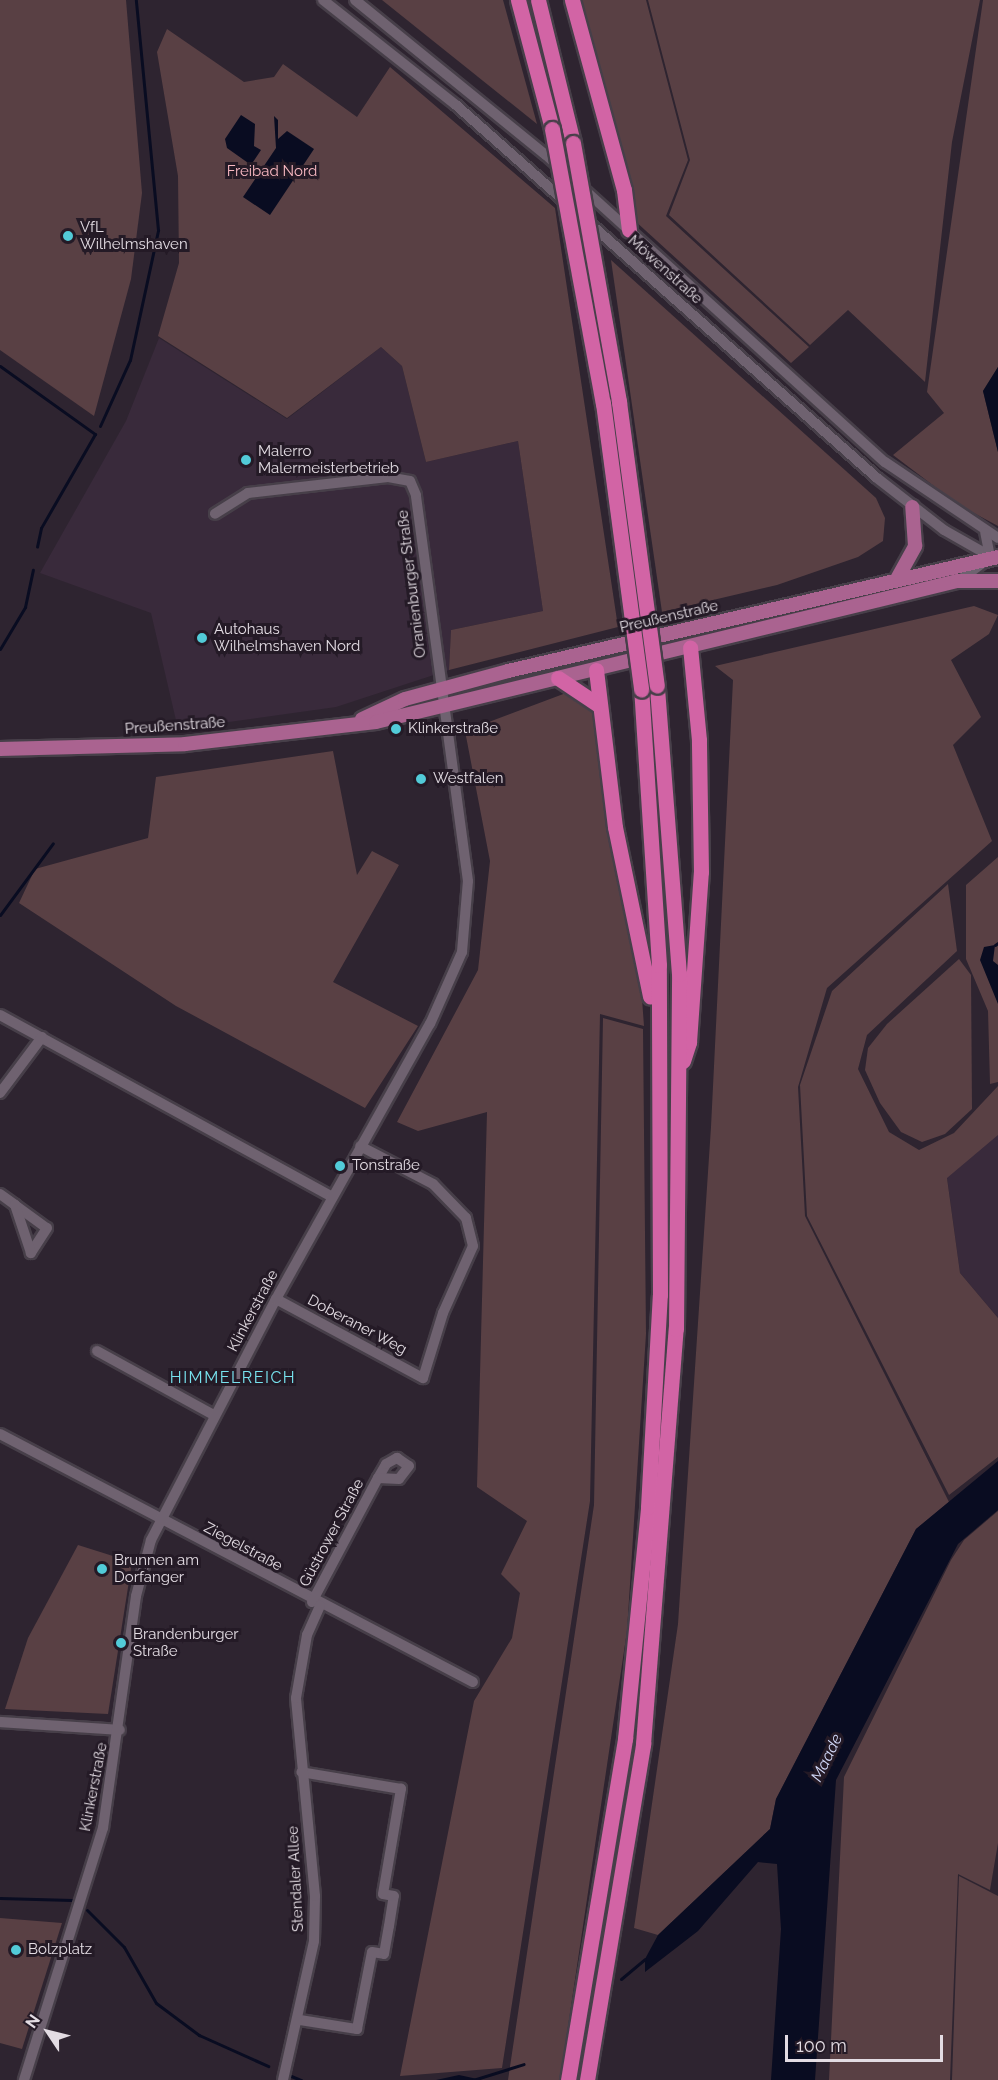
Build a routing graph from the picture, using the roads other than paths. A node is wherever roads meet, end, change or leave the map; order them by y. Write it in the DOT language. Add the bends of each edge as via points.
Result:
graph roads {
  1 [pos="323,0"];
  2 [pos="355,0"];
  3 [pos="518,0"];
  4 [pos="538,0"];
  5 [pos="572,0"];
  6 [pos="629,230"];
  7 [pos="912,507"];
  8 [pos="215,514"];
  9 [pos="985,532"];
  10 [pos="998,538"];
  11 [pos="995,558"];
  12 [pos="897,579"];
  13 [pos="957,581"];
  14 [pos="998,581"];
  15 [pos="675,632"];
  16 [pos="690,647"];
  17 [pos="607,648"];
  18 [pos="596,670"];
  19 [pos="558,678"];
  20 [pos="439,689"];
  21 [pos="597,704"];
  22 [pos="442,706"];
  23 [pos="351,723"];
  24 [pos="0,749"];
  25 [pos="0,1015"];
  26 [pos="42,1037"];
  27 [pos="661,1048"];
  28 [pos="679,1073"];
  29 [pos="0,1093"];
  30 [pos="360,1146"];
  31 [pos="0,1194"];
  32 [pos="332,1197"];
  33 [pos="15,1205"];
  34 [pos="276,1299"];
  35 [pos="97,1351"];
  36 [pos="214,1415"];
  37 [pos="0,1434"];
  38 [pos="378,1478"];
  39 [pos="159,1519"];
  40 [pos="316,1604"];
  41 [pos="473,1682"];
  42 [pos="0,1722"];
  43 [pos="120,1730"];
  44 [pos="301,1772"];
  45 [pos="300,2020"];
  46 [pos="24,2080"];
  47 [pos="283,2080"];
  48 [pos="568,2080"];
  49 [pos="587,2080"];
  1 -- 7 [label="street, Möwenstraße" via="456,105"];
  2 -- 6 [label="street, Möwenstraße" via="495,111"];
  3 -- 27 [label="highway, bridge" via="552,129 603,403 641,689"];
  4 -- 28 [label="highway, bridge" via="573,143 619,402 657,686 677,920"];
  5 -- 6 [label="highway" via="624,190"];
  6 -- 9 [label="street, Möwenstraße" via="885,462"];
  7 -- 11 [label="street, Möwenstraße"];
  7 -- 12 [label="main road" via="915,546"];
  8 -- 20 [label="street, Oranienburger Straße" via="248,493 388,477 410,481 416,495"];
  9 -- 10 [label="street, Möwenstraße"];
  9 -- 11 [label="street"];
  11 -- 12 [label="main road, Preußenstraße"];
  11 -- 13 [label="street"];
  12 -- 15 [label="main road, Preußenstraße"];
  13 -- 14 [label="main road, Preußenstraße"];
  13 -- 16 [label="main road, Preußenstraße"];
  15 -- 16 [label="main road"];
  15 -- 17 [label="main road, Preußenstraße"];
  16 -- 18 [label="main road, Preußenstraße"];
  16 -- 28 [label="highway" via="699,740 701,872 689,1042"];
  17 -- 18 [label="main road"];
  17 -- 20 [label="main road, Preußenstraße"];
  18 -- 19 [label="main road, Preußenstraße"];
  18 -- 21 [label="highway"];
  19 -- 21 [label="highway"];
  19 -- 22 [label="main road, Preußenstraße"];
  20 -- 22 [label="street, Oranienburger Straße"];
  20 -- 23 [label="main road, Preußenstraße"];
  21 -- 27 [label="highway" via="621,864 645,948 652,1022"];
  22 -- 23 [label="main road, Preußenstraße"];
  22 -- 30 [label="street, Klinkerstraße" via="468,881 462,952 430,1024"];
  23 -- 24 [label="main road, Preußenstraße" via="184,744"];
  25 -- 26 [label="street"];
  26 -- 29 [label="street"];
  26 -- 32 [label="street"];
  27 -- 48 [label="highway" via="660,1295 640,1605 605,1882"];
  28 -- 49 [label="highway" via="675,1340 656,1617 622,1884"];
  30 -- 32 [label="street, Klinkerstraße"];
  30 -- 34 [label="street, Doberaner Weg" via="433,1184 466,1218 473,1246 443,1313 423,1378"];
  31 -- 33 [label="street"];
  32 -- 34 [label="street, Klinkerstraße"];
  34 -- 36 [label="street, Klinkerstraße"];
  35 -- 36 [label="street"];
  36 -- 39 [label="street, Klinkerstraße"];
  37 -- 39 [label="street, Ziegelstraße"];
  38 -- 40 [label="street, Güstrower Straße"];
  39 -- 40 [label="street, Ziegelstraße"];
  39 -- 43 [label="street, Klinkerstraße" via="136,1596"];
  40 -- 41 [label="street, Ziegelstraße"];
  40 -- 44 [label="street, Stendaler Allee" via="296,1698"];
  42 -- 43 [label="street"];
  43 -- 46 [label="street, Klinkerstraße" via="100,1840"];
  44 -- 45 [label="street, Stendaler Allee" via="315,1896 315,1941"];
  44 -- 45 [label="street" via="401,1790 383,1894 394,1896 384,1954 372,1952 357,2029"];
  45 -- 47 [label="street, Stendaler Allee"];
}
